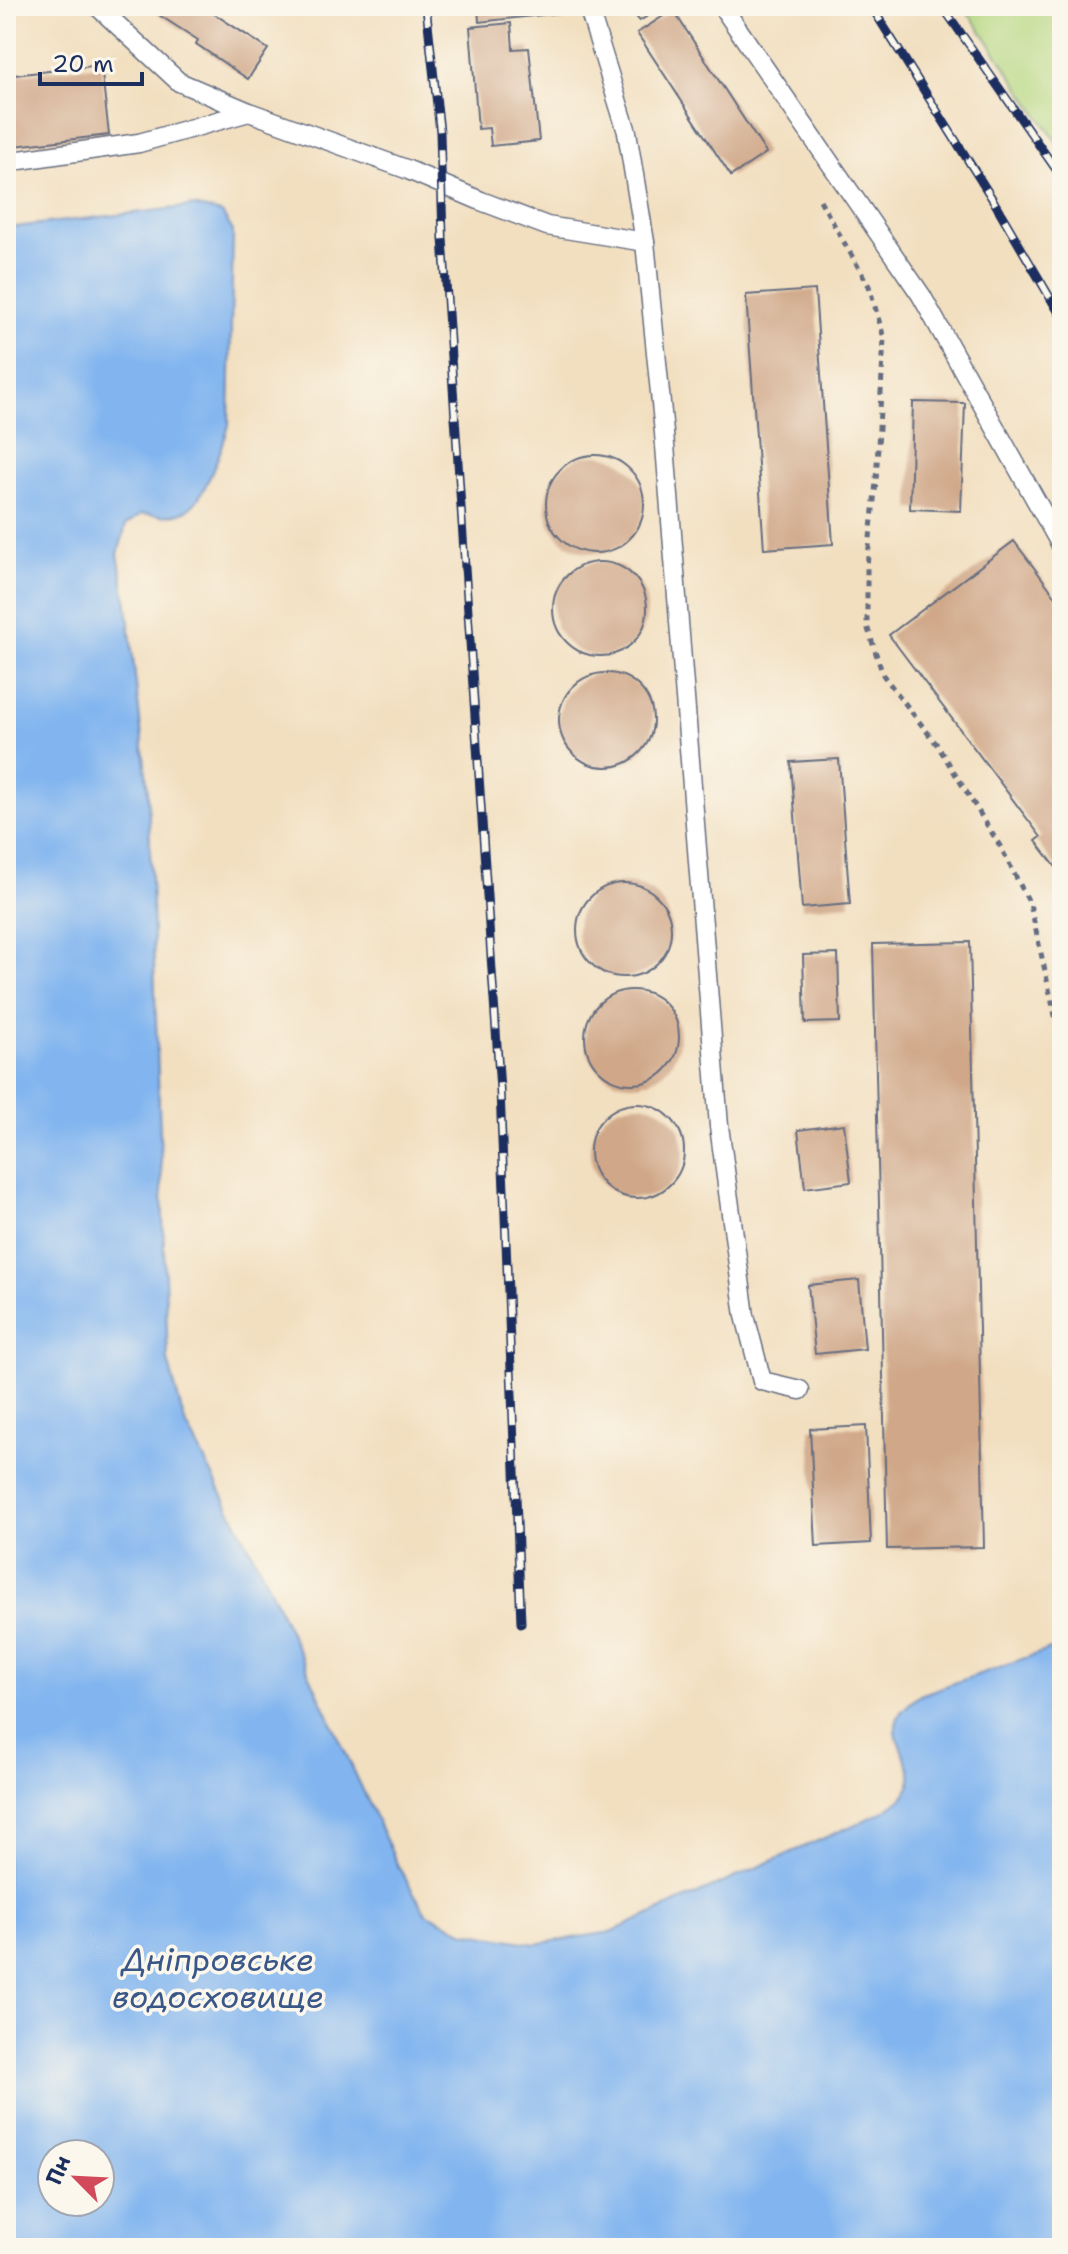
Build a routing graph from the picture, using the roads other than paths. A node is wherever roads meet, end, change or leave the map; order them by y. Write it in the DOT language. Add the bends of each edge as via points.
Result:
graph roads {
  1 [pos="97,6"];
  2 [pos="588,6"];
  3 [pos="722,6"];
  4 [pos="249,112"];
  5 [pos="6,162"];
  6 [pos="645,242"];
  7 [pos="1062,547"];
  8 [pos="800,1390"];
  1 -- 4 [label="lane" via="179,82"];
  2 -- 6 [label="lane" via="627,132"];
  3 -- 7 [label="lane" via="921,295"];
  4 -- 5 [label="lane" via="139,143"];
  4 -- 6 [label="lane" via="547,226"];
  6 -- 8 [label="lane" via="719,1126 745,1316 762,1381"];
}
